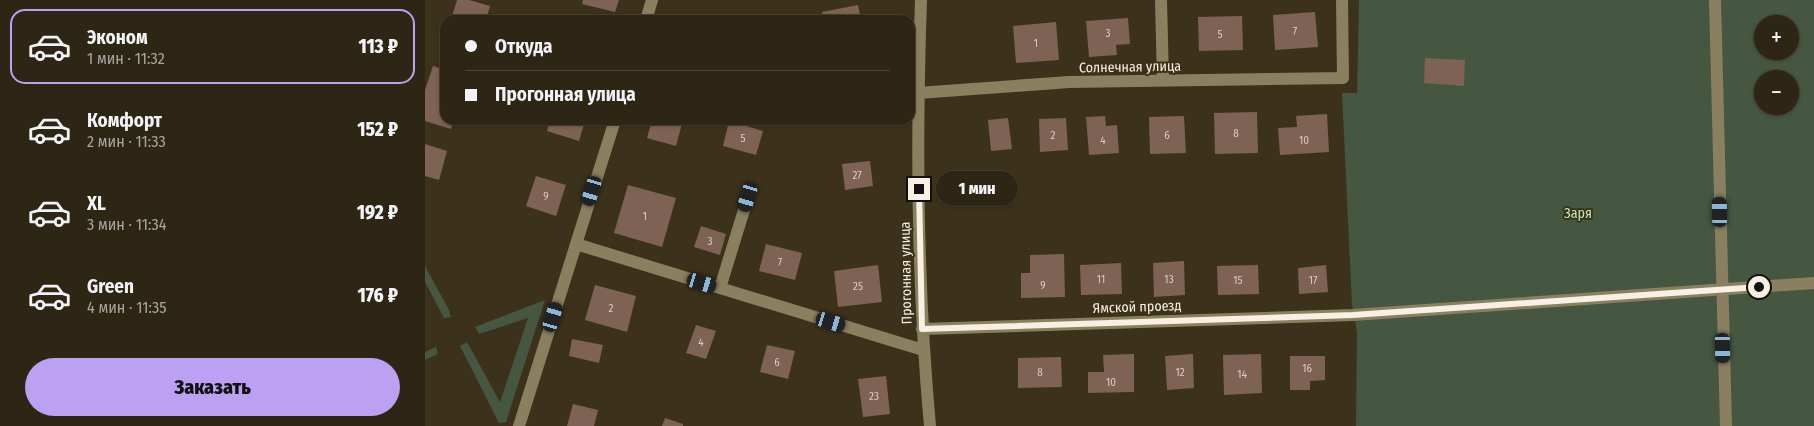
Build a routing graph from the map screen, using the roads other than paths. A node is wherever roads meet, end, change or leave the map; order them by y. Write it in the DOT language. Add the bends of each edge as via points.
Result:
graph roads {
  1 [pos="652,0"];
  2 [pos="921,0"];
  3 [pos="1161,0"];
  4 [pos="1342,0"];
  5 [pos="1715,0"];
  6 [pos="648,15"];
  7 [pos="1163,82"];
  8 [pos="918,93"];
  9 [pos="613,125"];
  10 [pos="748,197"];
  11 [pos="576,244"];
  12 [pos="1814,283"];
  13 [pos="720,288"];
  14 [pos="1722,290"];
  15 [pos="922,329"];
  16 [pos="923,350"];
  17 [pos="519,426"];
  18 [pos="930,426"];
  19 [pos="1726,426"];
  1 -- 6 [label="street"];
  2 -- 8 [label="street, Прогонная улица"];
  3 -- 7 [label="street"];
  4 -- 7 [label="street, Солнечная улица" via="1343,78"];
  5 -- 14 [label="street"];
  7 -- 8 [label="street, Солнечная улица" via="1069,82"];
  8 -- 15 [label="street, Прогонная улица"];
  9 -- 11 [label="street"];
  10 -- 13 [label="street"];
  11 -- 13 [label="street"];
  11 -- 17 [label="street"];
  12 -- 14 [label="street, Ямской проезд"];
  13 -- 16 [label="street"];
  14 -- 15 [label="street, Ямской проезд" via="1353,315"];
  14 -- 19 [label="street"];
  15 -- 16 [label="street, Прогонная улица"];
  16 -- 18 [label="street, Прогонная улица"];
}
